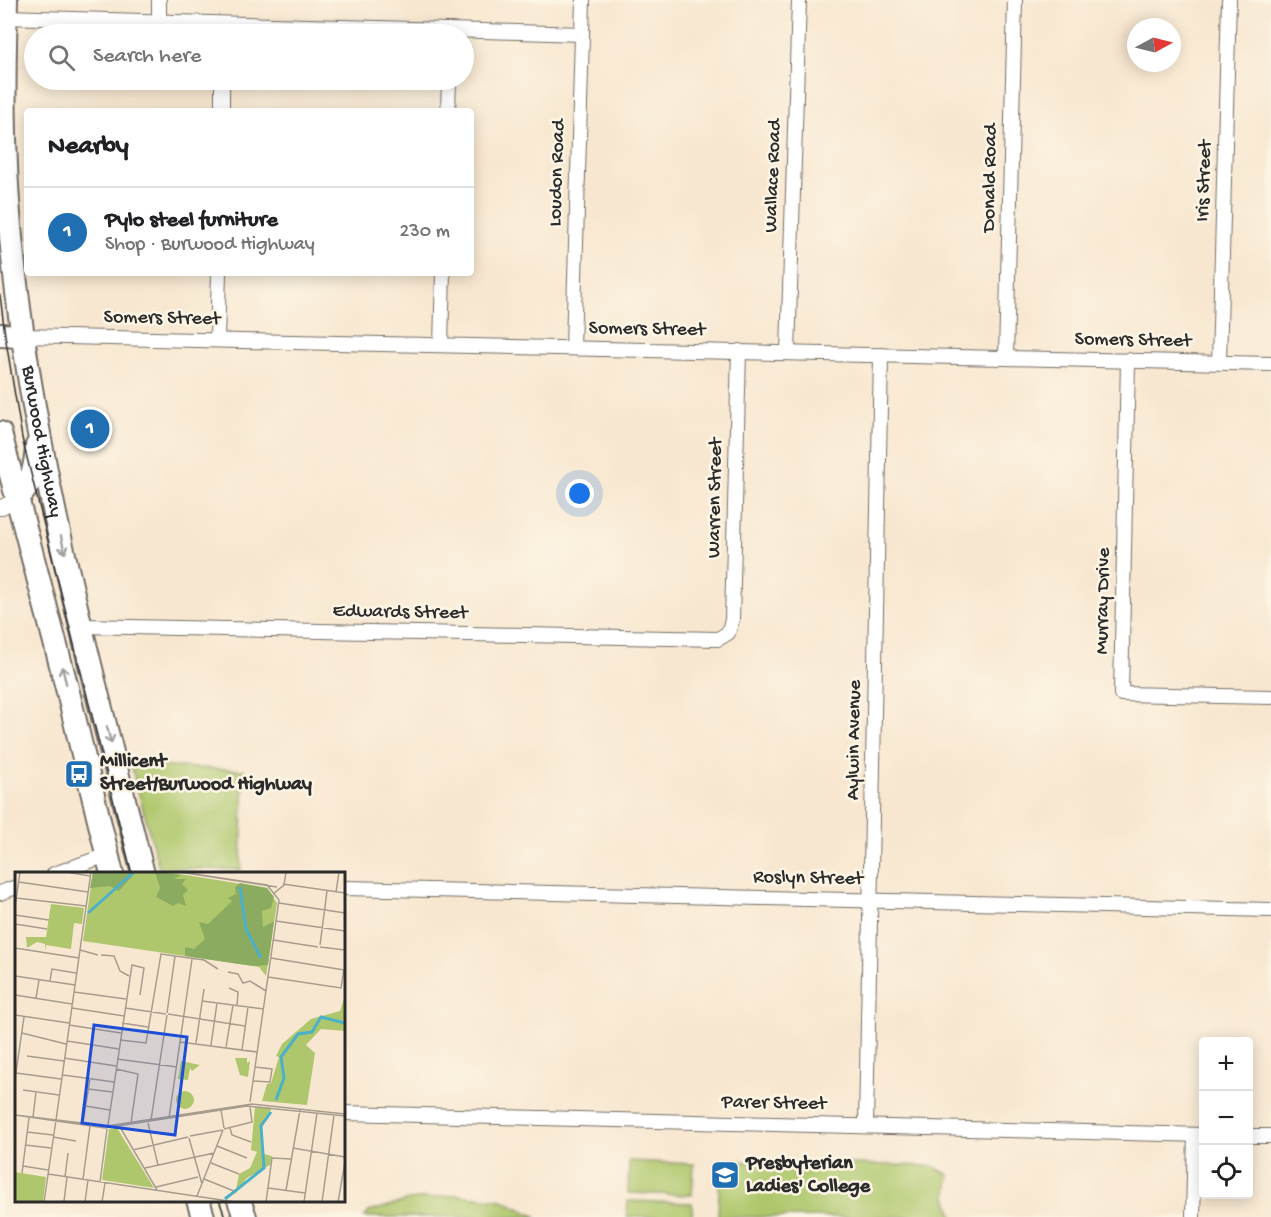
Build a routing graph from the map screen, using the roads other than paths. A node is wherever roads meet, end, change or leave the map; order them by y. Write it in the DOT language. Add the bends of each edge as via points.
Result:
graph roads {
  1 [pos="159,0"];
  2 [pos="583,0"];
  3 [pos="799,0"];
  4 [pos="1015,0"];
  5 [pos="1229,0"];
  6 [pos="4,11"];
  7 [pos="159,22"];
  8 [pos="177,24"];
  9 [pos="474,33"];
  10 [pos="582,34"];
  11 [pos="222,90"];
  12 [pos="449,90"];
  13 [pos="222,108"];
  14 [pos="448,108"];
  15 [pos="2,120"];
  16 [pos="219,276"];
  17 [pos="443,276"];
  18 [pos="0,335"];
  19 [pos="23,336"];
  20 [pos="218,339"];
  21 [pos="441,345"];
  22 [pos="573,348"];
  23 [pos="739,351"];
  24 [pos="788,353"];
  25 [pos="881,356"];
  26 [pos="1006,357"];
  27 [pos="1128,360"];
  28 [pos="1219,362"];
  29 [pos="1271,364"];
  30 [pos="37,426"];
  31 [pos="0,433"];
  32 [pos="6,497"];
  33 [pos="52,626"];
  34 [pos="81,626"];
  35 [pos="718,639"];
  36 [pos="1271,697"];
  37 [pos="110,864"];
  38 [pos="60,872"];
  39 [pos="143,872"];
  40 [pos="15,887"];
  41 [pos="345,888"];
  42 [pos="0,893"];
  43 [pos="872,900"];
  44 [pos="1271,910"];
  45 [pos="345,1113"];
  46 [pos="866,1125"];
  47 [pos="1199,1135"];
  48 [pos="1253,1136"];
  49 [pos="1271,1136"];
  50 [pos="199,1202"];
  51 [pos="240,1202"];
  52 [pos="203,1217"];
  53 [pos="245,1217"];
  54 [pos="1193,1217"];
  1 -- 7 [label="street"];
  2 -- 10 [label="street, Loudon Road"];
  3 -- 24 [label="street, Wallace Road"];
  4 -- 26 [label="street, Donald Road"];
  5 -- 28 [label="street, Iris Street"];
  6 -- 7 [label="street"];
  6 -- 15 [label="highway, Burwood Highway"];
  7 -- 8 [label="street"];
  9 -- 10 [label="street"];
  10 -- 22 [label="street, Loudon Road"];
  11 -- 13 [label="street"];
  12 -- 14 [label="street"];
  15 -- 19 [label="highway, Burwood Highway"];
  16 -- 20 [label="street"];
  17 -- 21 [label="street"];
  18 -- 19 [label="highway"];
  19 -- 20 [label="street, Somers Street"];
  19 -- 30 [label="highway, Burwood Highway"];
  20 -- 21 [label="street, Somers Street"];
  21 -- 22 [label="street, Somers Street"];
  22 -- 23 [label="street, Somers Street"];
  23 -- 24 [label="street, Somers Street"];
  23 -- 35 [label="street, Warren Street" via="732,620 728,633"];
  24 -- 25 [label="street, Somers Street"];
  25 -- 26 [label="street, Somers Street"];
  25 -- 43 [label="street, Aylwin Avenue"];
  26 -- 27 [label="street, Somers Street"];
  27 -- 28 [label="street, Somers Street"];
  27 -- 36 [label="street, Murray Drive" via="1121,693"];
  28 -- 29 [label="street, Somers Street"];
  30 -- 32 [label="highway" via="31,477 26,488"];
  30 -- 34 [label="highway, Burwood Highway, one-way"];
  31 -- 32 [label="highway, Burwood Highway" via="6,462"];
  32 -- 33 [label="highway, Burwood Highway"];
  33 -- 34 [label="highway"];
  37 -- 33 [label="highway, Burwood Highway, one-way"];
  34 -- 35 [label="street, Edwards Street"];
  34 -- 39 [label="highway, Burwood Highway, one-way"];
  37 -- 38 [label="street"];
  40 -- 42 [label="street"];
  41 -- 43 [label="street, Roslyn Street"];
  43 -- 44 [label="street, Roslyn Street"];
  43 -- 46 [label="street, Aylwin Avenue"];
  45 -- 46 [label="street, Parer Street"];
  46 -- 47 [label="street, Parer Street"];
  47 -- 54 [label="street"];
  48 -- 49 [label="street"];
  50 -- 52 [label="highway"];
  51 -- 53 [label="highway"];
}
